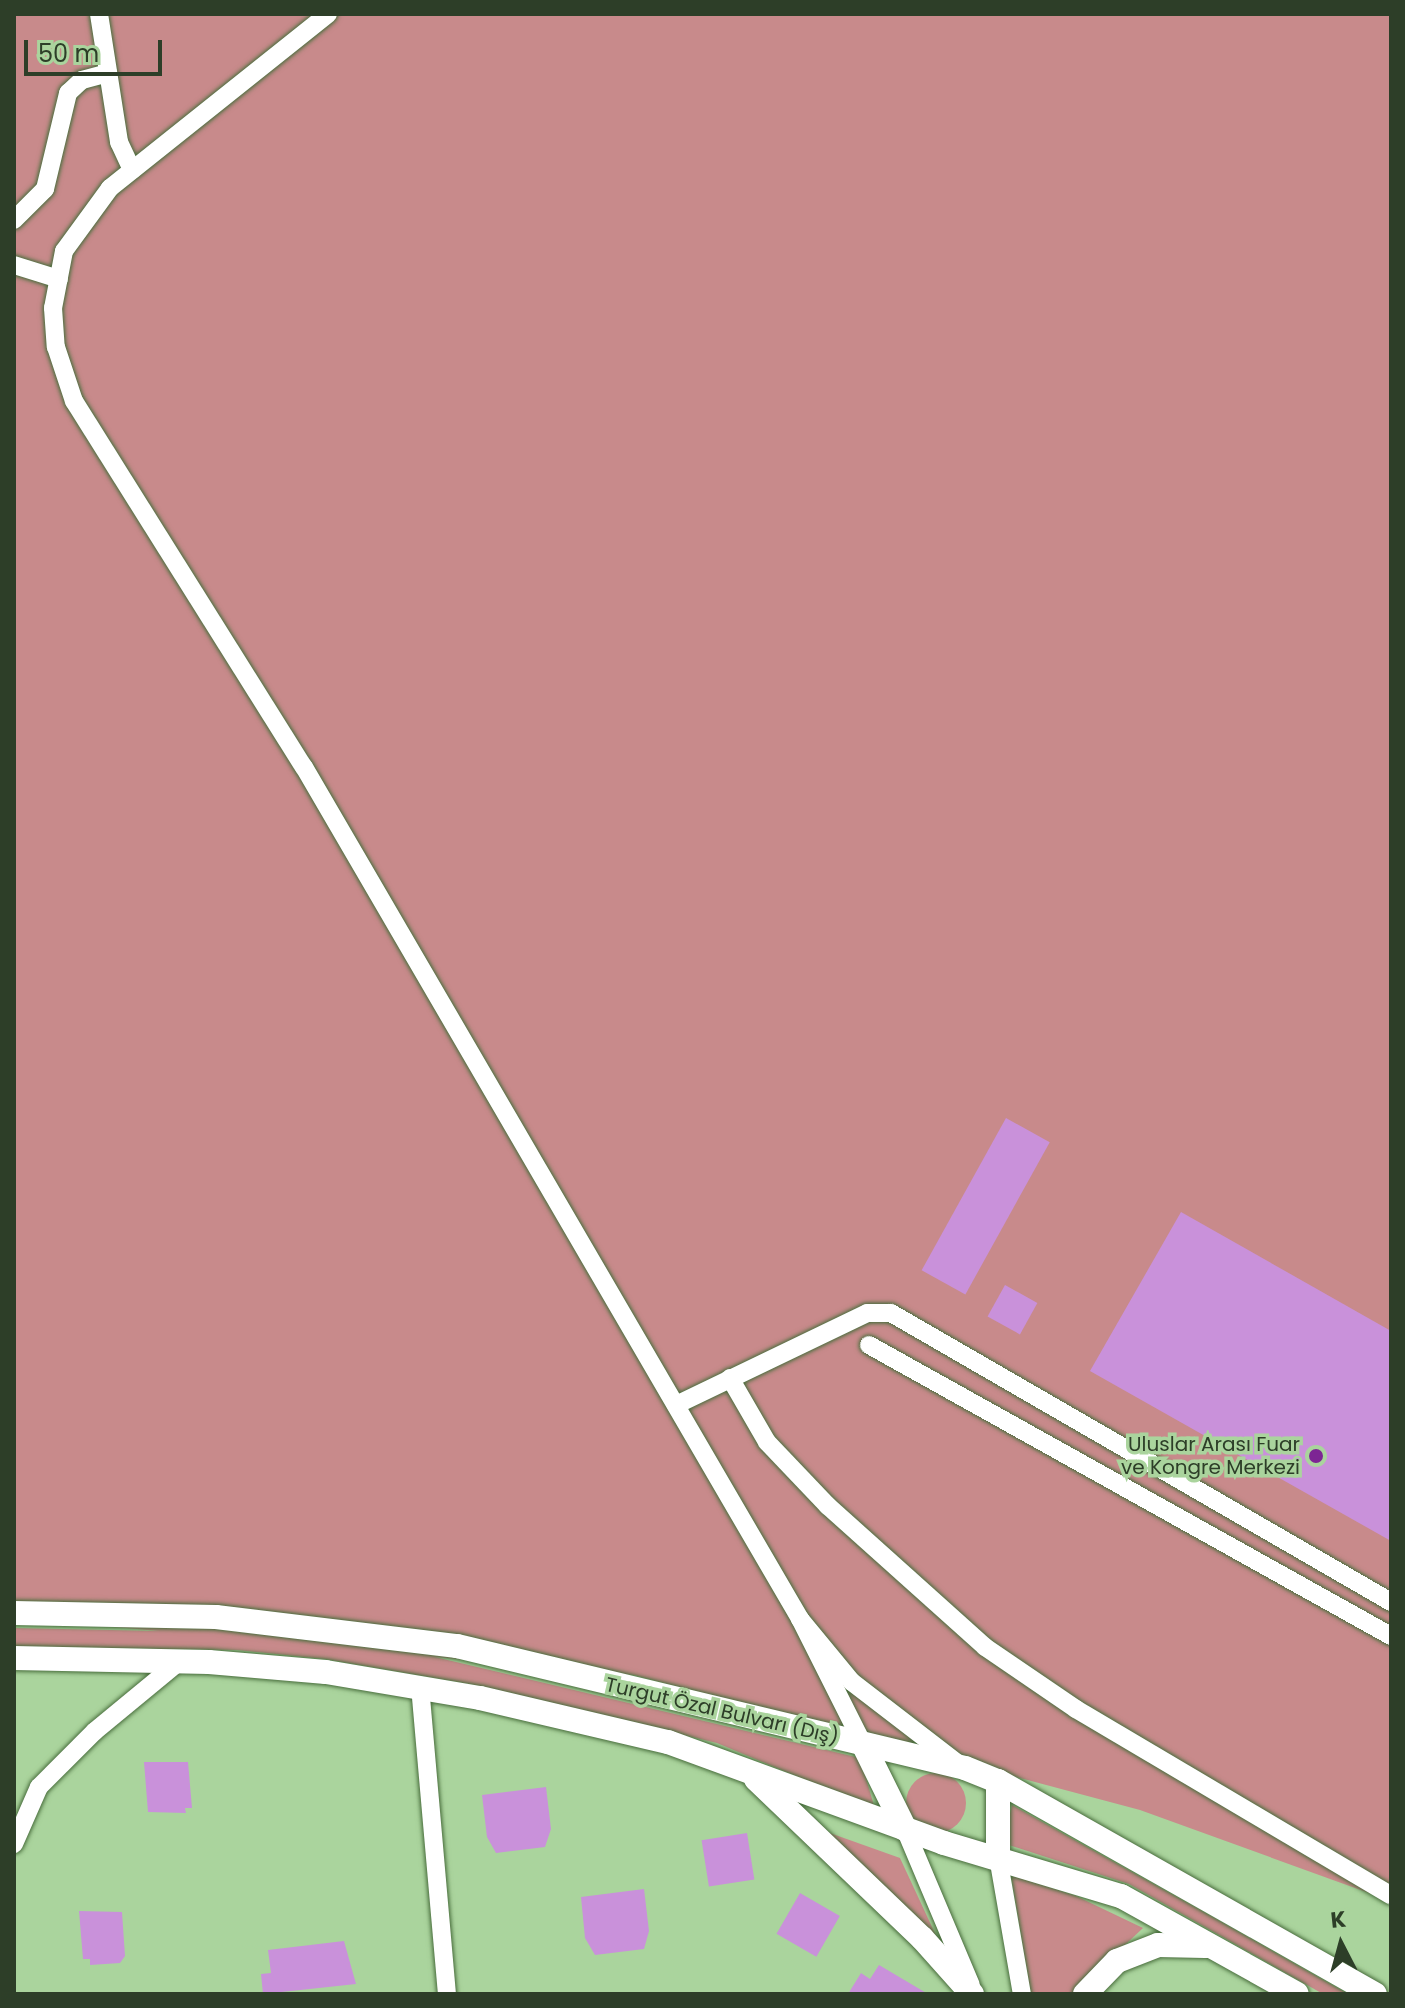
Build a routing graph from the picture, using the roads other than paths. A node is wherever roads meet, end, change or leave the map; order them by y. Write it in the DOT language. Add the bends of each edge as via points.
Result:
graph roads {
  1 [pos="99,14"];
  2 [pos="328,14"];
  3 [pos="108,73"];
  4 [pos="132,170"];
  5 [pos="14,220"];
  6 [pos="14,265"];
  7 [pos="59,279"];
  8 [pos="869,1345"];
  9 [pos="730,1378"];
  10 [pos="676,1405"];
  11 [pos="1391,1602"];
  12 [pos="14,1613"];
  13 [pos="800,1619"];
  14 [pos="1391,1636"];
  15 [pos="14,1658"];
  16 [pos="180,1661"];
  17 [pos="420,1686"];
  18 [pos="863,1744"];
  19 [pos="965,1768"];
  20 [pos="752,1775"];
  21 [pos="998,1781"];
  22 [pos="18,1822"];
  23 [pos="905,1829"];
  24 [pos="14,1844"];
  25 [pos="998,1857"];
  26 [pos="1391,1895"];
  27 [pos="1211,1946"];
  28 [pos="447,1994"];
  29 [pos="974,1994"];
  30 [pos="1022,1994"];
  31 [pos="1085,1994"];
  32 [pos="1297,1994"];
  33 [pos="1375,1994"];
  1 -- 3 [label="street"];
  2 -- 4 [label="street"];
  3 -- 4 [label="street" via="119,142"];
  3 -- 5 [label="street" via="82,80 68,93 45,189"];
  4 -- 7 [label="street" via="110,188 64,251"];
  6 -- 7 [label="street"];
  7 -- 10 [label="street" via="53,308 56,347 74,401 304,767"];
  8 -- 14 [label="street"];
  9 -- 10 [label="street"];
  9 -- 11 [label="street" via="867,1313 891,1313"];
  9 -- 26 [label="street" via="767,1442 828,1506 985,1647 1099,1723"];
  10 -- 13 [label="street"];
  12 -- 18 [label="main road, Turgut Özal Bulvarı (Dış)" via="216,1617 457,1646"];
  13 -- 18 [label="street"];
  13 -- 19 [label="street" via="852,1682"];
  15 -- 16 [label="main road, Turgut Özal Bulvarı (Dış)"];
  16 -- 17 [label="main road, Turgut Özal Bulvarı (Dış)" via="326,1672"];
  16 -- 22 [label="street" via="84,1742 39,1787"];
  17 -- 20 [label="main road, Turgut Özal Bulvarı (Dış)" via="668,1742"];
  17 -- 28 [label="street"];
  18 -- 19 [label="main road, Turgut Özal Bulvarı (Dış)"];
  18 -- 23 [label="main road"];
  19 -- 21 [label="main road, Turgut Özal Bulvarı (Dış)"];
  20 -- 23 [label="main road, Turgut Özal Bulvarı (Dış)"];
  20 -- 29 [label="main road"];
  21 -- 25 [label="main road"];
  21 -- 33 [label="main road, Turgut Özal Bulvarı (Dış)"];
  22 -- 24 [label="street"];
  23 -- 25 [label="main road, Turgut Özal Bulvarı (Dış)"];
  23 -- 29 [label="street"];
  25 -- 27 [label="main road, Turgut Özal Bulvarı (Dış)" via="1121,1896"];
  25 -- 30 [label="street"];
  27 -- 31 [label="main road" via="1158,1945 1117,1961"];
  27 -- 32 [label="main road, Turgut Özal Bulvarı (Dış)"];
}
